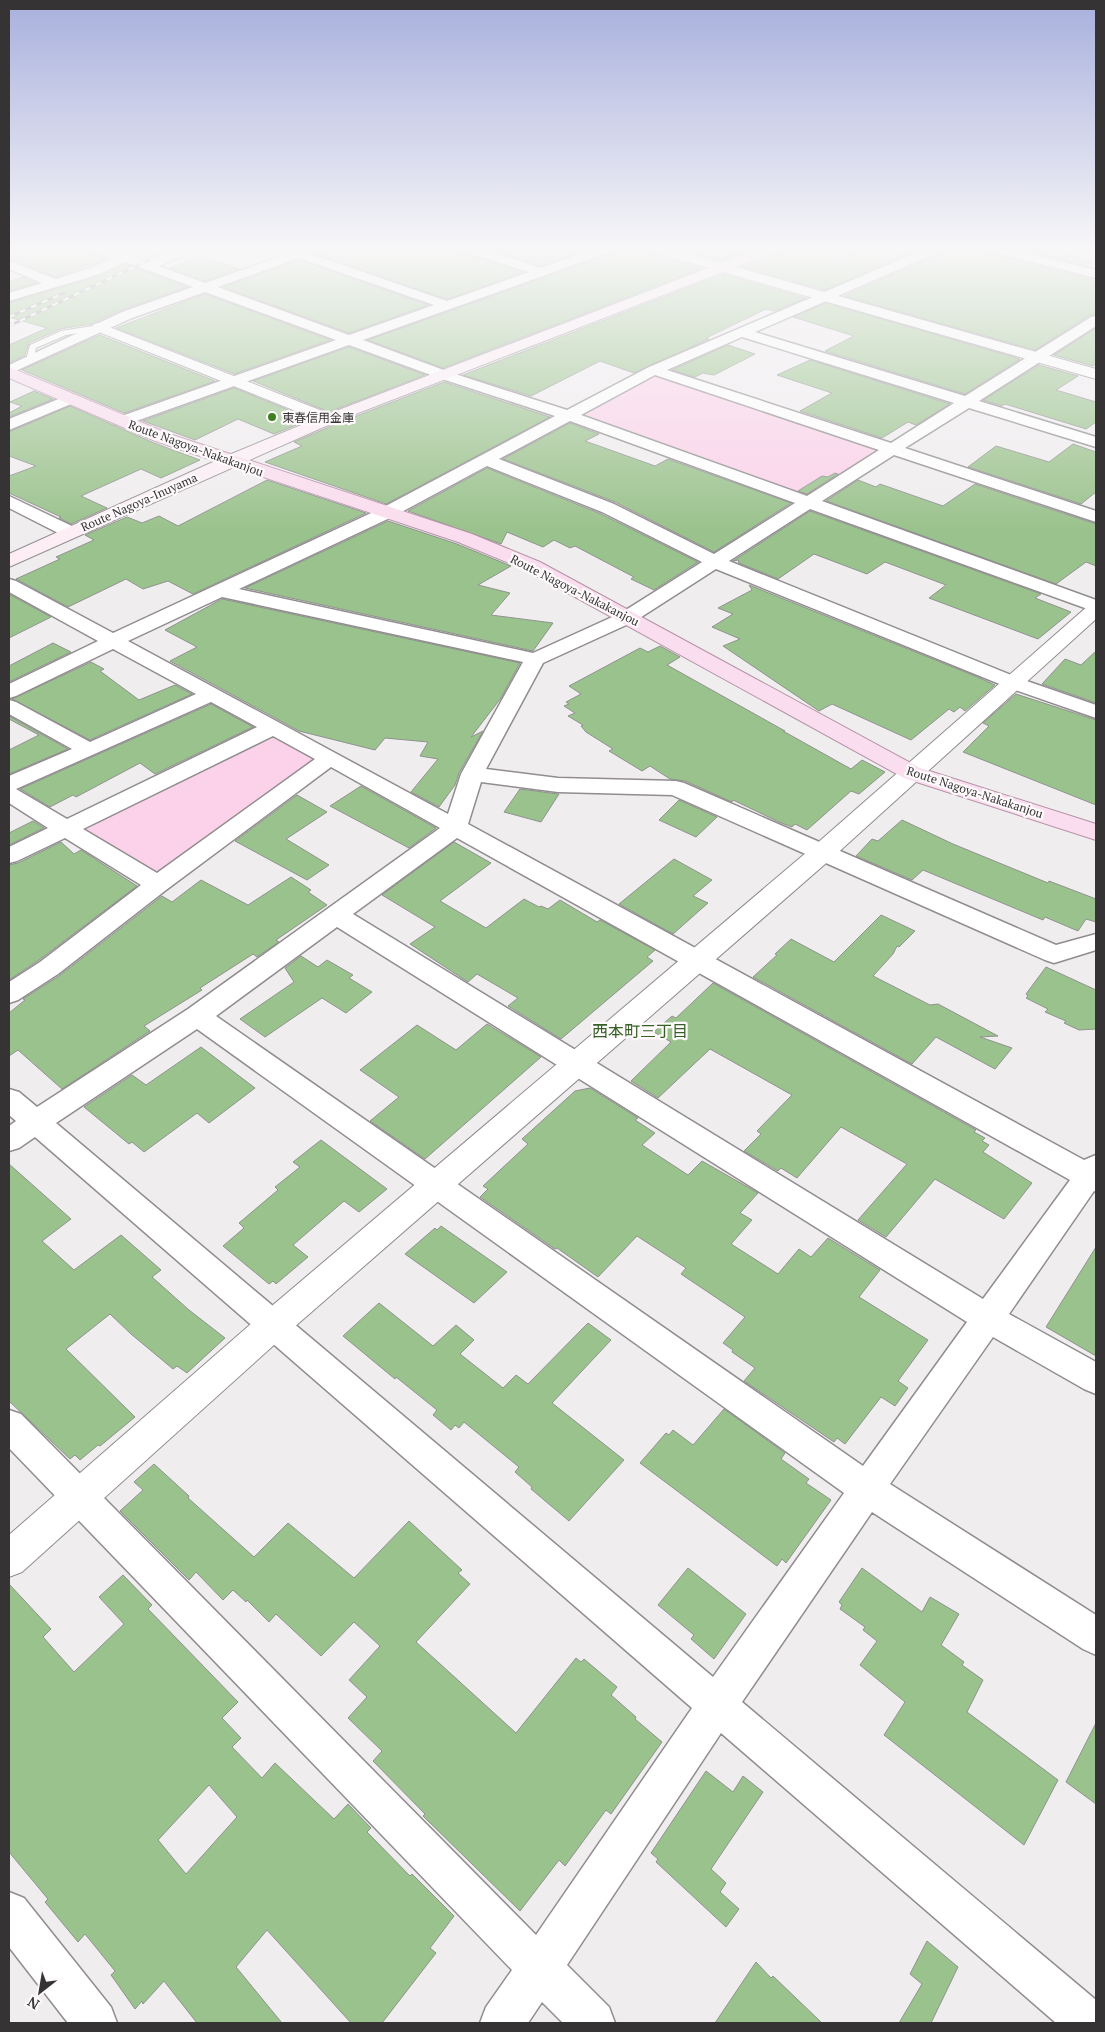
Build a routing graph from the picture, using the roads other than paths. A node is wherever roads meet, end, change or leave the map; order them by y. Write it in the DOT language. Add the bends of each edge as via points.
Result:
graph roads {
  1 [pos="66,343"];
  2 [pos="139,343"];
  3 [pos="342,343"];
  4 [pos="358,343"];
  5 [pos="527,343"];
  6 [pos="716,343"];
  7 [pos="776,343"];
  8 [pos="988,343"];
  9 [pos="1060,343"];
  10 [pos="1038,357"];
  11 [pos="654,370"];
  12 [pos="9,371"];
  13 [pos="1096,374"];
  14 [pos="444,375"];
  15 [pos="236,381"];
  16 [pos="71,399"];
  17 [pos="967,402"];
  18 [pos="567,415"];
  19 [pos="329,419"];
  20 [pos="122,421"];
  21 [pos="9,426"];
  22 [pos="1096,442"];
  23 [pos="892,449"];
  24 [pos="487,460"];
  25 [pos="230,461"];
  26 [pos="9,500"];
  27 [pos="808,502"];
  28 [pos="388,512"];
  29 [pos="1096,517"];
  30 [pos="70,532"];
  31 [pos="9,561"];
  32 [pos="714,562"];
  33 [pos="9,585"];
  34 [pos="221,591"];
  35 [pos="1096,608"];
  36 [pos="628,617"];
  37 [pos="111,642"];
  38 [pos="535,659"];
  39 [pos="1014,683"];
  40 [pos="9,692"];
  41 [pos="212,694"];
  42 [pos="9,706"];
  43 [pos="1096,712"];
  44 [pos="272,728"];
  45 [pos="89,750"];
  46 [pos="330,758"];
  47 [pos="912,773"];
  48 [pos="472,774"];
  49 [pos="9,784"];
  50 [pos="9,794"];
  51 [pos="455,828"];
  52 [pos="66,829"];
  53 [pos="1096,832"];
  54 [pos="823,852"];
  55 [pos="9,856"];
  56 [pos="158,884"];
  57 [pos="336,915"];
  58 [pos="1096,942"];
  59 [pos="696,959"];
  60 [pos="9,994"];
  61 [pos="197,1016"];
  62 [pos="577,1063"];
  63 [pos="9,1099"];
  64 [pos="22,1131"];
  65 [pos="1094,1174"];
  66 [pos="436,1184"];
  67 [pos="987,1318"];
  68 [pos="272,1326"];
  69 [pos="1096,1379"];
  70 [pos="9,1425"];
  71 [pos="866,1489"];
  72 [pos="79,1499"];
  73 [pos="9,1560"];
  74 [pos="1096,1636"];
  75 [pos="717,1705"];
  76 [pos="9,1913"];
  77 [pos="540,1969"];
  78 [pos="95,2023"];
  79 [pos="502,2023"];
  80 [pos="593,2023"];
  81 [pos="1089,2023"];
  1 -- 12 [label="street"];
  2 -- 15 [label="street"];
  3 -- 15 [label="street"];
  4 -- 14 [label="street"];
  5 -- 14 [label="main road, Route Nagoya-Inuyama"];
  6 -- 11 [label="street"];
  7 -- 17 [label="street"];
  8 -- 10 [label="street"];
  9 -- 10 [label="street"];
  10 -- 13 [label="street"];
  10 -- 17 [label="street"];
  11 -- 18 [label="street"];
  11 -- 23 [label="street"];
  12 -- 16 [label="main road, Route Nagoya-Nakakanjou"];
  14 -- 18 [label="street"];
  14 -- 19 [label="main road, Route Nagoya-Inuyama"];
  15 -- 19 [label="street"];
  15 -- 20 [label="street"];
  16 -- 20 [label="main road, Route Nagoya-Nakakanjou"];
  16 -- 21 [label="street"];
  17 -- 22 [label="street"];
  17 -- 23 [label="street"];
  18 -- 24 [label="street"];
  18 -- 27 [label="street"];
  19 -- 25 [label="main road, Route Nagoya-Inuyama"];
  20 -- 25 [label="main road, Route Nagoya-Nakakanjou"];
  23 -- 27 [label="street"];
  23 -- 29 [label="street"];
  24 -- 28 [label="street"];
  24 -- 32 [label="street" via="608,508"];
  25 -- 28 [label="main road, Route Nagoya-Nakakanjou"];
  25 -- 30 [label="main road, Route Nagoya-Inuyama"];
  26 -- 30 [label="street"];
  27 -- 32 [label="street"];
  27 -- 35 [label="street"];
  28 -- 34 [label="street"];
  28 -- 36 [label="main road, Route Nagoya-Nakakanjou" via="465,538 533,566"];
  30 -- 31 [label="main road, Route Nagoya-Inuyama"];
  32 -- 36 [label="street"];
  32 -- 39 [label="street"];
  33 -- 37 [label="street"];
  34 -- 37 [label="street"];
  34 -- 38 [label="street"];
  35 -- 39 [label="street"];
  36 -- 38 [label="street"];
  36 -- 47 [label="main road, Route Nagoya-Nakakanjou"];
  37 -- 40 [label="street"];
  37 -- 41 [label="street"];
  38 -- 48 [label="street"];
  39 -- 43 [label="street"];
  39 -- 47 [label="street"];
  41 -- 44 [label="street"];
  41 -- 45 [label="street"];
  42 -- 45 [label="street"];
  44 -- 46 [label="street"];
  44 -- 52 [label="street"];
  45 -- 49 [label="street"];
  46 -- 51 [label="street"];
  46 -- 56 [label="street"];
  47 -- 53 [label="main road, Route Nagoya-Nakakanjou"];
  47 -- 54 [label="street"];
  48 -- 51 [label="street"];
  48 -- 54 [label="street" via="558,785 676,788"];
  50 -- 52 [label="street"];
  51 -- 57 [label="street"];
  51 -- 59 [label="street"];
  52 -- 55 [label="street"];
  52 -- 56 [label="street"];
  54 -- 58 [label="street" via="1054,954"];
  54 -- 59 [label="street"];
  56 -- 60 [label="street" via="49,968"];
  57 -- 61 [label="street"];
  57 -- 62 [label="street"];
  59 -- 62 [label="street"];
  59 -- 65 [label="street"];
  61 -- 64 [label="street"];
  61 -- 66 [label="street"];
  62 -- 66 [label="street"];
  62 -- 67 [label="street"];
  63 -- 64 [label="street"];
  64 -- 68 [label="street"];
  65 -- 67 [label="street"];
  66 -- 68 [label="street"];
  66 -- 71 [label="street"];
  67 -- 69 [label="street"];
  67 -- 71 [label="street"];
  68 -- 72 [label="street"];
  68 -- 75 [label="street"];
  70 -- 72 [label="street"];
  71 -- 74 [label="street"];
  71 -- 75 [label="street"];
  72 -- 73 [label="street"];
  72 -- 77 [label="street"];
  75 -- 77 [label="street"];
  75 -- 81 [label="street"];
  76 -- 78 [label="street"];
  77 -- 79 [label="street"];
  77 -- 80 [label="street"];
}
